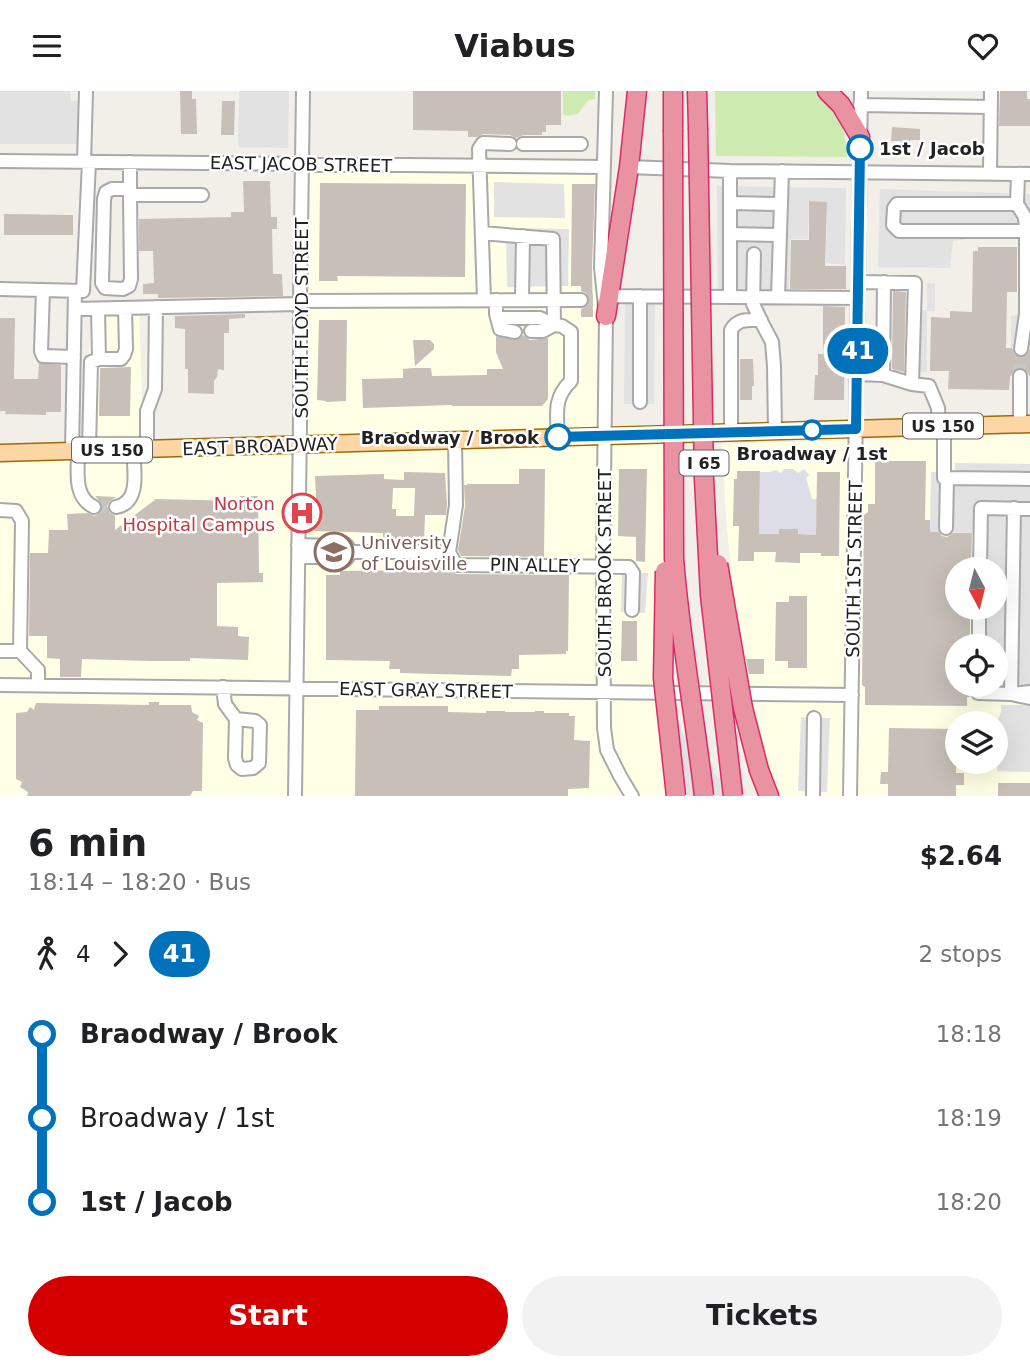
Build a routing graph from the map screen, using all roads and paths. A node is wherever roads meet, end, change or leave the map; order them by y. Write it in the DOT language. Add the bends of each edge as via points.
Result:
graph roads {
  1 [pos="86,91"];
  2 [pos="303,91"];
  3 [pos="606,91"];
  4 [pos="637,91"];
  5 [pos="673,91"];
  6 [pos="697,91"];
  7 [pos="827,91"];
  8 [pos="861,91"];
  9 [pos="991,91"];
  10 [pos="860,105"];
  11 [pos="991,107"];
  12 [pos="860,137"];
  13 [pos="554,144"];
  14 [pos="580,144"];
  15 [pos="0,160"];
  16 [pos="87,162"];
  17 [pos="130,162"];
  18 [pos="302,165"];
  19 [pos="480,166"];
  20 [pos="554,166"];
  21 [pos="603,167"];
  22 [pos="629,167"];
  23 [pos="730,171"];
  24 [pos="782,171"];
  25 [pos="860,172"];
  26 [pos="990,174"];
  27 [pos="1024,174"];
  28 [pos="130,192"];
  29 [pos="202,195"];
  30 [pos="730,204"];
  31 [pos="780,204"];
  32 [pos="1017,204"];
  33 [pos="1028,217"];
  34 [pos="1026,232"];
  35 [pos="482,233"];
  36 [pos="730,234"];
  37 [pos="780,235"];
  38 [pos="523,236"];
  39 [pos="754,254"];
  40 [pos="1028,272"];
  41 [pos="859,282"];
  42 [pos="884,282"];
  43 [pos="0,289"];
  44 [pos="43,290"];
  45 [pos="75,291"];
  46 [pos="753,291"];
  47 [pos="779,291"];
  48 [pos="640,296"];
  49 [pos="730,297"];
  50 [pos="858,298"];
  51 [pos="490,300"];
  52 [pos="522,300"];
  53 [pos="554,300"];
  54 [pos="300,302"];
  55 [pos="599,302"];
  56 [pos="1028,303"];
  57 [pos="156,307"];
  58 [pos="125,308"];
  59 [pos="75,309"];
  60 [pos="99,309"];
  61 [pos="497,318"];
  62 [pos="761,320"];
  63 [pos="554,325"];
  64 [pos="530,331"];
  65 [pos="515,332"];
  66 [pos="1021,349"];
  67 [pos="74,357"];
  68 [pos="99,359"];
  69 [pos="857,374"];
  70 [pos="883,375"];
  71 [pos="1020,376"];
  72 [pos="912,384"];
  73 [pos="640,402"];
  74 [pos="1025,424"];
  75 [pos="945,426"];
  76 [pos="856,429"];
  77 [pos="775,431"];
  78 [pos="731,432"];
  79 [pos="605,436"];
  80 [pos="558,437"];
  81 [pos="455,440"];
  82 [pos="300,445"];
  83 [pos="140,449"];
  84 [pos="80,451"];
  85 [pos="0,453"];
  86 [pos="673,456"];
  87 [pos="948,478"];
  88 [pos="704,479"];
  89 [pos="1030,479"];
  90 [pos="94,507"];
  91 [pos="116,507"];
  92 [pos="1014,508"];
  93 [pos="1030,509"];
  94 [pos="0,510"];
  95 [pos="946,529"];
  96 [pos="298,551"];
  97 [pos="449,552"];
  98 [pos="980,557"];
  99 [pos="603,566"];
  100 [pos="632,610"];
  101 [pos="20,651"];
  102 [pos="0,652"];
  103 [pos="0,685"];
  104 [pos="38,685"];
  105 [pos="223,687"];
  106 [pos="296,688"];
  107 [pos="603,692"];
  108 [pos="1030,692"];
  109 [pos="1008,694"];
  110 [pos="1012,694"];
  111 [pos="852,695"];
  112 [pos="1030,698"];
  113 [pos="814,718"];
  114 [pos="236,719"];
  115 [pos="626,794"];
  116 [pos="295,796"];
  117 [pos="676,796"];
  118 [pos="704,796"];
  119 [pos="733,796"];
  120 [pos="769,796"];
  121 [pos="813,796"];
  122 [pos="850,796"];
  1 -- 16 [label="street"];
  2 -- 18 [label="street, SOUTH FLOYD STREET"];
  3 -- 21 [label="street, SOUTH BROOK STREET"];
  4 -- 22 [label="highway"];
  5 -- 86 [label="highway, I 65, bridge"];
  6 -- 88 [label="highway, I 65, bridge"];
  7 -- 12 [label="highway"];
  8 -- 10 [label="street, SOUTH 1ST STREET"];
  9 -- 11 [label="street"];
  10 -- 11 [label="street"];
  10 -- 12 [label="street, SOUTH 1ST STREET"];
  11 -- 26 [label="street"];
  12 -- 25 [label="street, SOUTH 1ST STREET"];
  13 -- 14 [label="street"];
  13 -- 19 [label="street" via="483,143"];
  13 -- 20 [label="street"];
  15 -- 16 [label="street, EAST JACOB STREET"];
  16 -- 17 [label="street, EAST JACOB STREET"];
  16 -- 45 [label="street" via="83,291"];
  17 -- 18 [label="street, EAST JACOB STREET"];
  17 -- 28 [label="street"];
  18 -- 19 [label="street, EAST JACOB STREET"];
  18 -- 54 [label="street, SOUTH FLOYD STREET"];
  19 -- 20 [label="street, EAST JACOB STREET"];
  19 -- 35 [label="street"];
  20 -- 21 [label="street, EAST JACOB STREET"];
  21 -- 55 [label="street, SOUTH BROOK STREET"];
  22 -- 23 [label="street"];
  22 -- 55 [label="highway"];
  23 -- 24 [label="street"];
  23 -- 30 [label="street"];
  24 -- 25 [label="street"];
  24 -- 31 [label="street"];
  25 -- 26 [label="street"];
  25 -- 41 [label="street, SOUTH 1ST STREET"];
  26 -- 27 [label="street"];
  27 -- 32 [label="street"];
  28 -- 28 [label="street" via="112,189 104,199 105,288 123,289 131,279"];
  28 -- 29 [label="street"];
  30 -- 31 [label="street"];
  30 -- 36 [label="street"];
  31 -- 37 [label="street"];
  32 -- 33 [label="street"];
  32 -- 34 [label="street" via="897,204 894,225 899,231"];
  33 -- 34 [label="street"];
  34 -- 40 [label="street"];
  35 -- 38 [label="street"];
  35 -- 51 [label="street"];
  36 -- 37 [label="street"];
  36 -- 49 [label="street"];
  37 -- 47 [label="street"];
  38 -- 52 [label="street"];
  38 -- 53 [label="street" via="553,239"];
  39 -- 46 [label="street"];
  40 -- 56 [label="street"];
  41 -- 42 [label="street"];
  41 -- 50 [label="street, SOUTH 1ST STREET"];
  42 -- 70 [label="street"];
  42 -- 72 [label="street" via="915,283"];
  43 -- 44 [label="street"];
  44 -- 45 [label="street"];
  44 -- 67 [label="street" via="43,356"];
  45 -- 59 [label="street"];
  46 -- 47 [label="street"];
  46 -- 49 [label="street"];
  46 -- 62 [label="street"];
  47 -- 50 [label="street"];
  48 -- 49 [label="street"];
  48 -- 55 [label="street"];
  48 -- 73 [label="street"];
  50 -- 69 [label="street, SOUTH 1ST STREET"];
  51 -- 52 [label="street"];
  51 -- 54 [label="street"];
  51 -- 61 [label="street"];
  52 -- 53 [label="street"];
  53 -- 55 [label="street"];
  53 -- 63 [label="street"];
  54 -- 57 [label="street"];
  54 -- 82 [label="street, SOUTH FLOYD STREET"];
  55 -- 79 [label="street, SOUTH BROOK STREET"];
  56 -- 66 [label="street"];
  57 -- 58 [label="street"];
  57 -- 83 [label="street" via="155,389"];
  58 -- 60 [label="street"];
  58 -- 68 [label="street" via="124,355"];
  59 -- 60 [label="street"];
  59 -- 67 [label="street"];
  60 -- 68 [label="street"];
  61 -- 63 [label="street" via="540,318"];
  61 -- 65 [label="street" via="500,329"];
  62 -- 77 [label="street" via="772,342"];
  62 -- 78 [label="street" via="744,320 731,330"];
  63 -- 64 [label="street"];
  63 -- 80 [label="street" via="571,332 572,381 558,399"];
  67 -- 84 [label="street"];
  68 -- 84 [label="street" via="91,362"];
  69 -- 70 [label="street"];
  69 -- 76 [label="street, SOUTH 1ST STREET"];
  70 -- 72 [label="street"];
  71 -- 74 [label="street"];
  72 -- 75 [label="street" via="929,386"];
  74 -- 75 [label="main road, US 150"];
  75 -- 76 [label="main road, US 150"];
  75 -- 87 [label="street"];
  76 -- 77 [label="main road, EAST BROADWAY / US 150"];
  76 -- 111 [label="street, SOUTH 1ST STREET"];
  77 -- 78 [label="main road, EAST BROADWAY / US 150"];
  78 -- 79 [label="main road, EAST BROADWAY / US 150"];
  79 -- 80 [label="main road, EAST BROADWAY / US 150"];
  79 -- 99 [label="street, SOUTH BROOK STREET"];
  80 -- 81 [label="main road, EAST BROADWAY / US 150"];
  81 -- 82 [label="main road, EAST BROADWAY / US 150"];
  81 -- 97 [label="street" via="456,505"];
  82 -- 83 [label="main road, EAST BROADWAY / US 150"];
  82 -- 96 [label="street, SOUTH FLOYD STREET"];
  83 -- 84 [label="main road, EAST BROADWAY / US 150"];
  83 -- 91 [label="street" via="132,495"];
  84 -- 85 [label="main road, EAST BROADWAY / US 150"];
  84 -- 90 [label="street" via="80,493"];
  86 -- 117 [label="highway, bridge" via="663,678"];
  86 -- 118 [label="highway, I 65, bridge" via="676,593"];
  87 -- 89 [label="street"];
  87 -- 95 [label="street"];
  88 -- 119 [label="highway, I 65, bridge" via="710,595"];
  88 -- 120 [label="highway, bridge" via="743,708"];
  92 -- 93 [label="street"];
  92 -- 98 [label="street" via="981,508"];
  92 -- 110 [label="street"];
  94 -- 101 [label="street" via="16,511 22,521"];
  96 -- 97 [label="street, PIN ALLEY" via="330,551 334,543 342,543 349,552"];
  96 -- 106 [label="street, SOUTH FLOYD STREET"];
  97 -- 99 [label="street, PIN ALLEY" via="456,565"];
  99 -- 100 [label="street" via="631,568"];
  99 -- 107 [label="street, SOUTH BROOK STREET"];
  101 -- 102 [label="street"];
  101 -- 104 [label="street" via="38,670"];
  103 -- 104 [label="street, EAST GRAY STREET"];
  104 -- 105 [label="street, EAST GRAY STREET"];
  105 -- 106 [label="street, EAST GRAY STREET"];
  105 -- 114 [label="street" via="225,704"];
  106 -- 107 [label="street, EAST GRAY STREET"];
  106 -- 116 [label="street, SOUTH FLOYD STREET"];
  107 -- 111 [label="street, EAST GRAY STREET"];
  107 -- 115 [label="street, SOUTH BROOK STREET" via="607,750"];
  108 -- 110 [label="street"];
  109 -- 110 [label="street"];
  110 -- 112 [label="street"];
  111 -- 122 [label="street, SOUTH 1ST STREET"];
  113 -- 121 [label="street"];
}
